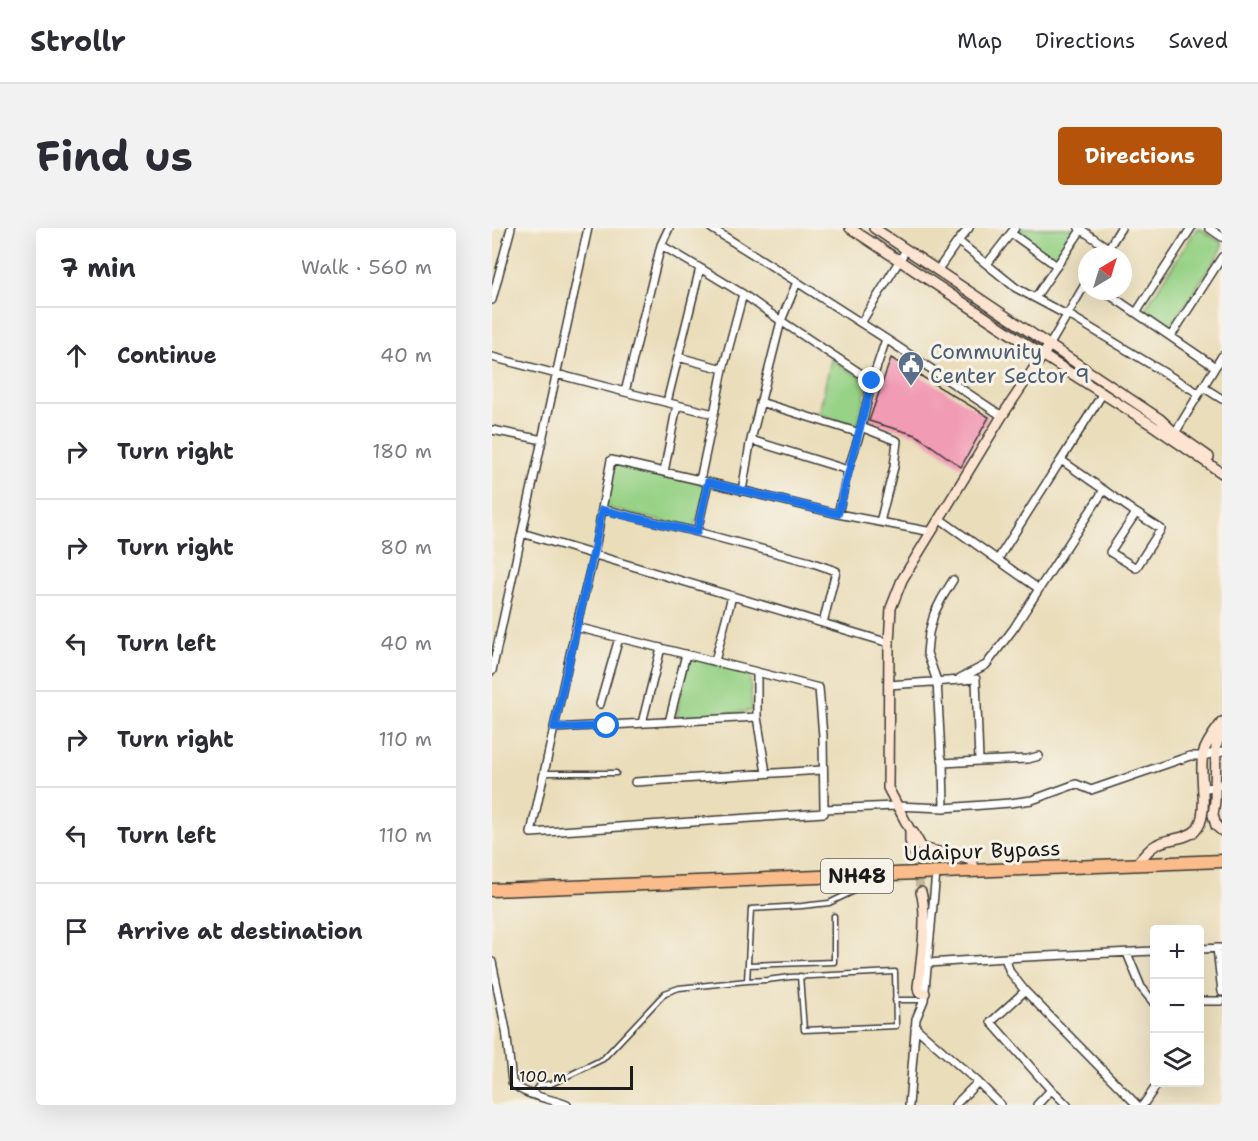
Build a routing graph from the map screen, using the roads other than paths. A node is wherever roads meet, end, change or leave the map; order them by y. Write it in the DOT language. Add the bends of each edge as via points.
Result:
graph roads {
  1 [pos="511,228"];
  2 [pos="588,228"];
  3 [pos="669,228"];
  4 [pos="711,228"];
  5 [pos="850,228"];
  6 [pos="874,228"];
  7 [pos="969,228"];
  8 [pos="1121,228"];
  9 [pos="1191,228"];
  10 [pos="1209,228"];
  11 [pos="1080,229"];
  12 [pos="1013,231"];
  13 [pos="888,232"];
  14 [pos="865,237"];
  15 [pos="1222,237"];
  16 [pos="958,241"];
  17 [pos="660,245"];
  18 [pos="877,245"];
  19 [pos="1105,246"];
  20 [pos="1109,246"];
  21 [pos="906,250"];
  22 [pos="1222,257"];
  23 [pos="899,260"];
  24 [pos="987,264"];
  25 [pos="1057,266"];
  26 [pos="700,268"];
  27 [pos="938,271"];
  28 [pos="797,282"];
  29 [pos="743,294"];
  30 [pos="1035,298"];
  31 [pos="1078,298"];
  32 [pos="492,300"];
  33 [pos="1117,300"];
  34 [pos="1136,313"];
  35 [pos="1069,315"];
  36 [pos="781,321"];
  37 [pos="861,322"];
  38 [pos="1171,336"];
  39 [pos="886,339"];
  40 [pos="1049,346"];
  41 [pos="1044,356"];
  42 [pos="1222,356"];
  43 [pos="492,357"];
  44 [pos="678,357"];
  45 [pos="1215,367"];
  46 [pos="723,369"];
  47 [pos="556,374"];
  48 [pos="872,381"];
  49 [pos="1201,390"];
  50 [pos="625,392"];
  51 [pos="1103,393"];
  52 [pos="1222,399"];
  53 [pos="667,402"];
  54 [pos="760,402"];
  55 [pos="677,405"];
  56 [pos="714,414"];
  57 [pos="1002,416"];
  58 [pos="1157,423"];
  59 [pos="492,430"];
  60 [pos="861,430"];
  61 [pos="1175,433"];
  62 [pos="543,440"];
  63 [pos="751,440"];
  64 [pos="1061,460"];
  65 [pos="1222,466"];
  66 [pos="848,470"];
  67 [pos="664,472"];
  68 [pos="1222,473"];
  69 [pos="704,481"];
  70 [pos="1104,490"];
  71 [pos="742,491"];
  72 [pos="602,510"];
  73 [pos="1136,513"];
  74 [pos="838,514"];
  75 [pos="940,519"];
  76 [pos="880,522"];
  77 [pos="697,532"];
  78 [pos="932,532"];
  79 [pos="522,533"];
  80 [pos="594,555"];
  81 [pos="998,559"];
  82 [pos="953,580"];
  83 [pos="1039,589"];
  84 [pos="732,596"];
  85 [pos="823,623"];
  86 [pos="576,627"];
  87 [pos="619,638"];
  88 [pos="889,643"];
  89 [pos="661,648"];
  90 [pos="686,654"];
  91 [pos="715,662"];
  92 [pos="492,671"];
  93 [pos="757,672"];
  94 [pos="937,681"];
  95 [pos="888,685"];
  96 [pos="600,704"];
  97 [pos="757,717"];
  98 [pos="669,722"];
  99 [pos="1222,722"];
  100 [pos="642,723"];
  101 [pos="554,728"];
  102 [pos="1218,743"];
  103 [pos="1039,756"];
  104 [pos="1203,756"];
  105 [pos="979,761"];
  106 [pos="943,763"];
  107 [pos="822,770"];
  108 [pos="544,773"];
  109 [pos="616,773"];
  110 [pos="766,773"];
  111 [pos="634,782"];
  112 [pos="1219,785"];
  113 [pos="1202,789"];
  114 [pos="899,807"];
  115 [pos="944,808"];
  116 [pos="824,809"];
  117 [pos="910,830"];
  118 [pos="1222,831"];
  119 [pos="913,851"];
  120 [pos="1222,861"];
  121 [pos="1136,864"];
  122 [pos="975,870"];
  123 [pos="936,873"];
  124 [pos="858,876"];
  125 [pos="492,890"];
  126 [pos="921,892"];
  127 [pos="834,916"];
  128 [pos="1220,948"];
  129 [pos="1204,949"];
  130 [pos="1150,951"];
  131 [pos="1127,953"];
  132 [pos="1005,958"];
  133 [pos="492,962"];
  134 [pos="928,963"];
  135 [pos="748,965"];
  136 [pos="800,976"];
  137 [pos="747,981"];
  138 [pos="1025,991"];
  139 [pos="1222,992"];
  140 [pos="924,997"];
  141 [pos="1150,997"];
  142 [pos="895,1000"];
  143 [pos="1204,1001"];
  144 [pos="1222,1001"];
  145 [pos="915,1027"];
  146 [pos="978,1082"];
  147 [pos="1156,1087"];
  148 [pos="1051,1090"];
  149 [pos="532,1094"];
  150 [pos="567,1105"];
  151 [pos="909,1105"];
  152 [pos="955,1105"];
  153 [pos="1001,1105"];
  154 [pos="1036,1105"];
  155 [pos="1067,1105"];
  156 [pos="1137,1105"];
  157 [pos="1143,1105"];
  1 -- 32 [label="street"];
  2 -- 47 [label="street"];
  3 -- 17 [label="street"];
  4 -- 28 [label="street"];
  5 -- 14 [label="street"];
  6 -- 13 [label="street"];
  6 -- 14 [label="street"];
  7 -- 16 [label="street"];
  8 -- 20 [label="street"];
  9 -- 34 [label="street"];
  10 -- 15 [label="street"];
  11 -- 19 [label="street"];
  11 -- 25 [label="street"];
  12 -- 24 [label="street"];
  12 -- 25 [label="street"];
  13 -- 18 [label="street"];
  13 -- 21 [label="street"];
  14 -- 18 [label="street"];
  16 -- 24 [label="street"];
  16 -- 27 [label="street"];
  17 -- 26 [label="street"];
  17 -- 50 [label="street"];
  18 -- 23 [label="street"];
  21 -- 23 [label="street"];
  21 -- 27 [label="street"];
  22 -- 38 [label="street"];
  23 -- 37 [label="street"];
  23 -- 41 [label="street"];
  24 -- 30 [label="street"];
  25 -- 30 [label="street"];
  26 -- 29 [label="street"];
  26 -- 44 [label="street"];
  27 -- 40 [label="street"];
  28 -- 36 [label="street"];
  28 -- 37 [label="street"];
  29 -- 36 [label="street"];
  29 -- 46 [label="street"];
  30 -- 35 [label="street"];
  31 -- 35 [label="street"];
  33 -- 34 [label="street"];
  34 -- 38 [label="street"];
  35 -- 40 [label="street"];
  35 -- 49 [label="street"];
  36 -- 48 [label="street"];
  36 -- 54 [label="street"];
  37 -- 39 [label="street"];
  38 -- 45 [label="street"];
  39 -- 48 [label="street"];
  39 -- 57 [label="street"];
  40 -- 41 [label="street"];
  40 -- 58 [label="street"];
  41 -- 51 [label="street"];
  41 -- 57 [label="street"];
  42 -- 45 [label="street"];
  43 -- 47 [label="street"];
  44 -- 46 [label="street"];
  44 -- 53 [label="street"];
  45 -- 49 [label="street"];
  46 -- 56 [label="street"];
  47 -- 50 [label="street"];
  47 -- 62 [label="street"];
  48 -- 60 [label="street"];
  49 -- 52 [label="street"];
  49 -- 61 [label="street"];
  50 -- 53 [label="street"];
  51 -- 58 [label="street"];
  51 -- 64 [label="street"];
  53 -- 55 [label="street"];
  54 -- 60 [label="street"];
  54 -- 63 [label="street"];
  55 -- 56 [label="street"];
  55 -- 67 [label="street"];
  56 -- 69 [label="street"];
  57 -- 75 [label="street"];
  58 -- 61 [label="street"];
  58 -- 68 [label="street"];
  59 -- 62 [label="street"];
  60 -- 66 [label="street"];
  60 -- 76 [label="street" via="897,441"];
  61 -- 65 [label="street"];
  62 -- 79 [label="street"];
  63 -- 66 [label="street"];
  63 -- 71 [label="street"];
  64 -- 70 [label="street"];
  64 -- 81 [label="street"];
  66 -- 74 [label="street"];
  67 -- 69 [label="street"];
  67 -- 72 [label="street" via="611,460"];
  69 -- 71 [label="street"];
  69 -- 77 [label="street"];
  70 -- 73 [label="street"];
  70 -- 83 [label="street"];
  71 -- 74 [label="street"];
  72 -- 77 [label="street"];
  72 -- 80 [label="street"];
  73 -- 73 [label="street" via="1110,552 1136,568 1161,529"];
  74 -- 76 [label="street"];
  75 -- 78 [label="street"];
  75 -- 81 [label="street"];
  76 -- 78 [label="street"];
  77 -- 85 [label="street" via="836,571"];
  78 -- 88 [label="street" via="902,580 891,609"];
  79 -- 80 [label="street"];
  79 -- 92 [label="street"];
  80 -- 84 [label="street"];
  80 -- 86 [label="street"];
  81 -- 83 [label="street"];
  82 -- 94 [label="street" via="934,614 929,633 927,653"];
  83 -- 94 [label="street" via="986,665 962,677"];
  84 -- 85 [label="street"];
  84 -- 91 [label="street"];
  85 -- 88 [label="street"];
  86 -- 87 [label="street"];
  86 -- 101 [label="street"];
  87 -- 89 [label="street"];
  87 -- 96 [label="street"];
  88 -- 95 [label="street"];
  89 -- 90 [label="street"];
  89 -- 100 [label="street"];
  90 -- 91 [label="street"];
  90 -- 98 [label="street"];
  91 -- 93 [label="street"];
  93 -- 97 [label="street"];
  93 -- 107 [label="street" via="819,688"];
  94 -- 95 [label="street"];
  94 -- 105 [label="street" via="976,679"];
  94 -- 106 [label="street"];
  95 -- 114 [label="street" via="888,788"];
  97 -- 98 [label="street"];
  97 -- 110 [label="street"];
  98 -- 100 [label="street"];
  99 -- 102 [label="street"];
  100 -- 101 [label="street"];
  101 -- 108 [label="street"];
  102 -- 104 [label="street"];
  102 -- 112 [label="street"];
  103 -- 105 [label="street"];
  104 -- 113 [label="street"];
  104 -- 115 [label="street" via="1190,756 1091,790 1076,784 1032,800"];
  105 -- 106 [label="street"];
  106 -- 115 [label="street"];
  107 -- 110 [label="street"];
  107 -- 116 [label="street"];
  108 -- 109 [label="lane"];
  108 -- 116 [label="street" via="531,833 824,813"];
  110 -- 111 [label="street"];
  112 -- 113 [label="street"];
  112 -- 118 [label="street" via="1213,821"];
  113 -- 121 [label="street" via="1203,814 1194,832 1156,844"];
  114 -- 115 [label="street"];
  114 -- 116 [label="street"];
  114 -- 117 [label="street"];
  117 -- 119 [label="street"];
  117 -- 122 [label="street" via="922,848 968,859"];
  120 -- 121 [label="highway, Udaipur Bypass / NH48"];
  121 -- 122 [label="highway, Udaipur Bypass / NH48"];
  122 -- 123 [label="highway, Udaipur Bypass / NH48"];
  123 -- 124 [label="highway, Udaipur Bypass / NH48"];
  123 -- 134 [label="street"];
  124 -- 125 [label="highway, Udaipur Bypass / NH48"];
  124 -- 135 [label="lane" via="852,892 828,903 751,909"];
  126 -- 140 [label="street" via="924,903 918,987"];
  127 -- 135 [label="lane" via="834,962"];
  128 -- 129 [label="street"];
  128 -- 139 [label="street"];
  130 -- 131 [label="street"];
  131 -- 132 [label="street"];
  131 -- 141 [label="street" via="1141,987"];
  132 -- 134 [label="street"];
  132 -- 138 [label="street"];
  133 -- 149 [label="street" via="512,1083"];
  134 -- 140 [label="street"];
  135 -- 137 [label="lane"];
  136 -- 137 [label="lane"];
  136 -- 142 [label="lane" via="895,972"];
  136 -- 142 [label="lane" via="804,1030 896,1026"];
  137 -- 149 [label="lane" via="665,993 603,1059 551,1084 539,1085"];
  138 -- 148 [label="street" via="991,1022"];
  138 -- 156 [label="street"];
  140 -- 142 [label="lane"];
  140 -- 145 [label="street"];
  143 -- 144 [label="street"];
  145 -- 146 [label="street"];
  145 -- 151 [label="street"];
  146 -- 152 [label="street"];
  146 -- 153 [label="street"];
  147 -- 157 [label="street"];
  148 -- 154 [label="street"];
  148 -- 155 [label="street"];
  149 -- 150 [label="street"];
}
